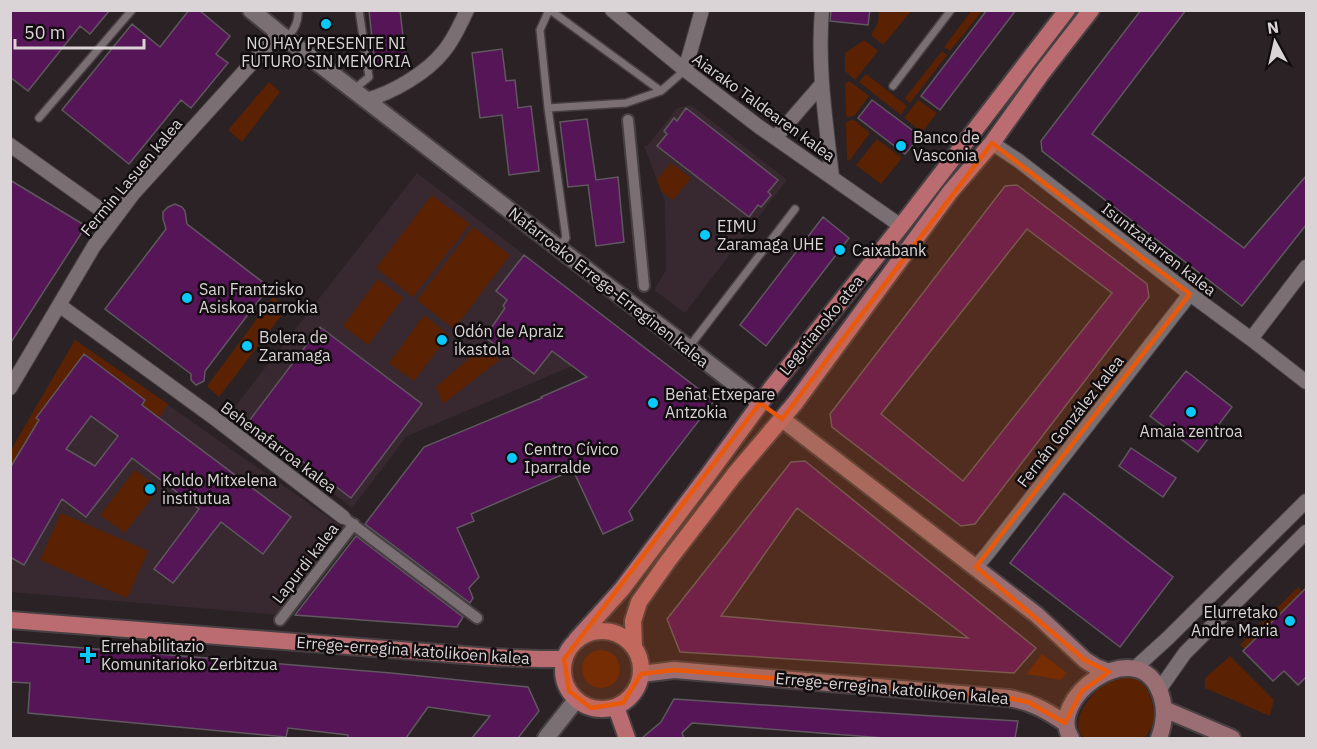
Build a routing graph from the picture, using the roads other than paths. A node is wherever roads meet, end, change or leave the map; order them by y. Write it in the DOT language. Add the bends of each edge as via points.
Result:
graph roads {
  1 [pos="132,10"];
  2 [pos="251,10"];
  3 [pos="298,10"];
  4 [pos="359,10"];
  5 [pos="467,10"];
  6 [pos="549,10"];
  7 [pos="612,10"];
  8 [pos="702,10"];
  9 [pos="822,10"];
  10 [pos="951,10"];
  11 [pos="1067,10"];
  12 [pos="1091,10"];
  13 [pos="283,36"];
  14 [pos="685,70"];
  15 [pos="821,85"];
  16 [pos="893,86"];
  17 [pos="661,91"];
  18 [pos="359,95"];
  19 [pos="548,108"];
  20 [pos="39,118"];
  21 [pos="628,120"];
  22 [pos="775,138"];
  23 [pos="992,142"];
  24 [pos="10,145"];
  25 [pos="832,177"];
  26 [pos="795,209"];
  27 [pos="112,220"];
  28 [pos="901,226"];
  29 [pos="558,248"];
  30 [pos="1306,267"];
  31 [pos="644,286"];
  32 [pos="1190,294"];
  33 [pos="59,305"];
  34 [pos="1251,339"];
  35 [pos="688,349"];
  36 [pos="1306,382"];
  37 [pos="10,388"];
  38 [pos="760,404"];
  39 [pos="782,419"];
  40 [pos="1306,501"];
  41 [pos="349,521"];
  42 [pos="1306,532"];
  43 [pos="976,567"];
  44 [pos="477,618"];
  45 [pos="10,620"];
  46 [pos="280,620"];
  47 [pos="576,640"];
  48 [pos="634,646"];
  49 [pos="564,659"];
  50 [pos="1136,668"];
  51 [pos="1109,672"];
  52 [pos="641,674"];
  53 [pos="1159,690"];
  54 [pos="576,700"];
  55 [pos="616,706"];
  56 [pos="1164,709"];
  57 [pos="1067,733"];
  58 [pos="546,738"];
  59 [pos="627,738"];
  60 [pos="1159,738"];
  61 [pos="1232,738"];
  1 -- 20 [label="lane"];
  2 -- 13 [label="street, Nafarroako Errege-Erreginen kalea"];
  3 -- 13 [label="lane" via="295,28"];
  4 -- 18 [label="lane" via="369,77"];
  5 -- 18 [label="street" via="444,52 430,65 380,96"];
  6 -- 17 [label="lane"];
  6 -- 19 [label="lane" via="540,30"];
  7 -- 14 [label="street, Aiarako Taldearen kalea"];
  8 -- 14 [label="street"];
  9 -- 15 [label="street"];
  10 -- 16 [label="lane"];
  11 -- 28 [label="main road, Legutianoko atea"];
  12 -- 23 [label="main road, Legutianoko atea"];
  13 -- 18 [label="street, Nafarroako Errege-Erreginen kalea"];
  13 -- 27 [label="street, Fermin Lasuen kalea"];
  14 -- 17 [label="lane"];
  14 -- 22 [label="street, Aiarako Taldearen kalea"];
  15 -- 22 [label="street"];
  15 -- 25 [label="street"];
  17 -- 19 [label="lane" via="626,103"];
  18 -- 29 [label="street, Nafarroako Errege-Erreginen kalea"];
  19 -- 29 [label="lane" via="566,238"];
  21 -- 31 [label="street"];
  22 -- 25 [label="street, Aiarako Taldearen kalea"];
  23 -- 32 [label="street, Isuntzatarren kalea"];
  23 -- 39 [label="main road, Legutianoko atea" via="950,192"];
  24 -- 27 [label="street"];
  25 -- 28 [label="street, Aiarako Taldearen kalea"];
  26 -- 35 [label="lane"];
  27 -- 33 [label="street, Fermin Lasuen kalea"];
  28 -- 38 [label="main road, Legutianoko atea"];
  29 -- 35 [label="street, Nafarroako Errege-Erreginen kalea"];
  30 -- 34 [label="street"];
  32 -- 34 [label="street, Isuntzatarren kalea"];
  32 -- 43 [label="street, Fernán González kalea"];
  33 -- 37 [label="street, Fermin Lasuen kalea"];
  33 -- 41 [label="street, Behenafarroa kalea"];
  34 -- 36 [label="street, Isuntzatarren kalea"];
  35 -- 38 [label="street, Nafarroako Errege-Erreginen kalea"];
  38 -- 39 [label="main road, Nafarroako Errege-Erreginen kalea"];
  38 -- 47 [label="main road, Legutianoko atea" via="622,589"];
  39 -- 43 [label="main road, Nafarroako Errege-Erreginen kalea"];
  39 -- 48 [label="main road, Legutianoko atea" via="644,594 633,621"];
  40 -- 50 [label="street"];
  41 -- 44 [label="street, Behenafarroa kalea"];
  41 -- 46 [label="street, Lapurdi kalea"];
  42 -- 53 [label="street" via="1185,652"];
  43 -- 51 [label="main road, Nafarroako Errege-Erreginen kalea" via="1037,615 1085,660"];
  45 -- 49 [label="main road, Errege-erregina katolikoen kalea" via="491,657"];
  47 -- 48 [label="main road" via="585,634 606,631 617,633"];
  47 -- 49 [label="main road"];
  48 -- 52 [label="main road"];
  49 -- 54 [label="main road" via="564,681"];
  50 -- 51 [label="main road"];
  50 -- 53 [label="main road" via="1153,679"];
  51 -- 57 [label="main road" via="1092,681 1072,704"];
  52 -- 55 [label="main road" via="633,694"];
  52 -- 57 [label="main road, Errege-erregina katolikoen kalea" via="674,670 1017,699 1037,706"];
  53 -- 56 [label="main road"];
  54 -- 55 [label="main road" via="600,709"];
  54 -- 58 [label="street"];
  55 -- 59 [label="main road"];
  56 -- 60 [label="main road"];
  56 -- 61 [label="main road"];
}
